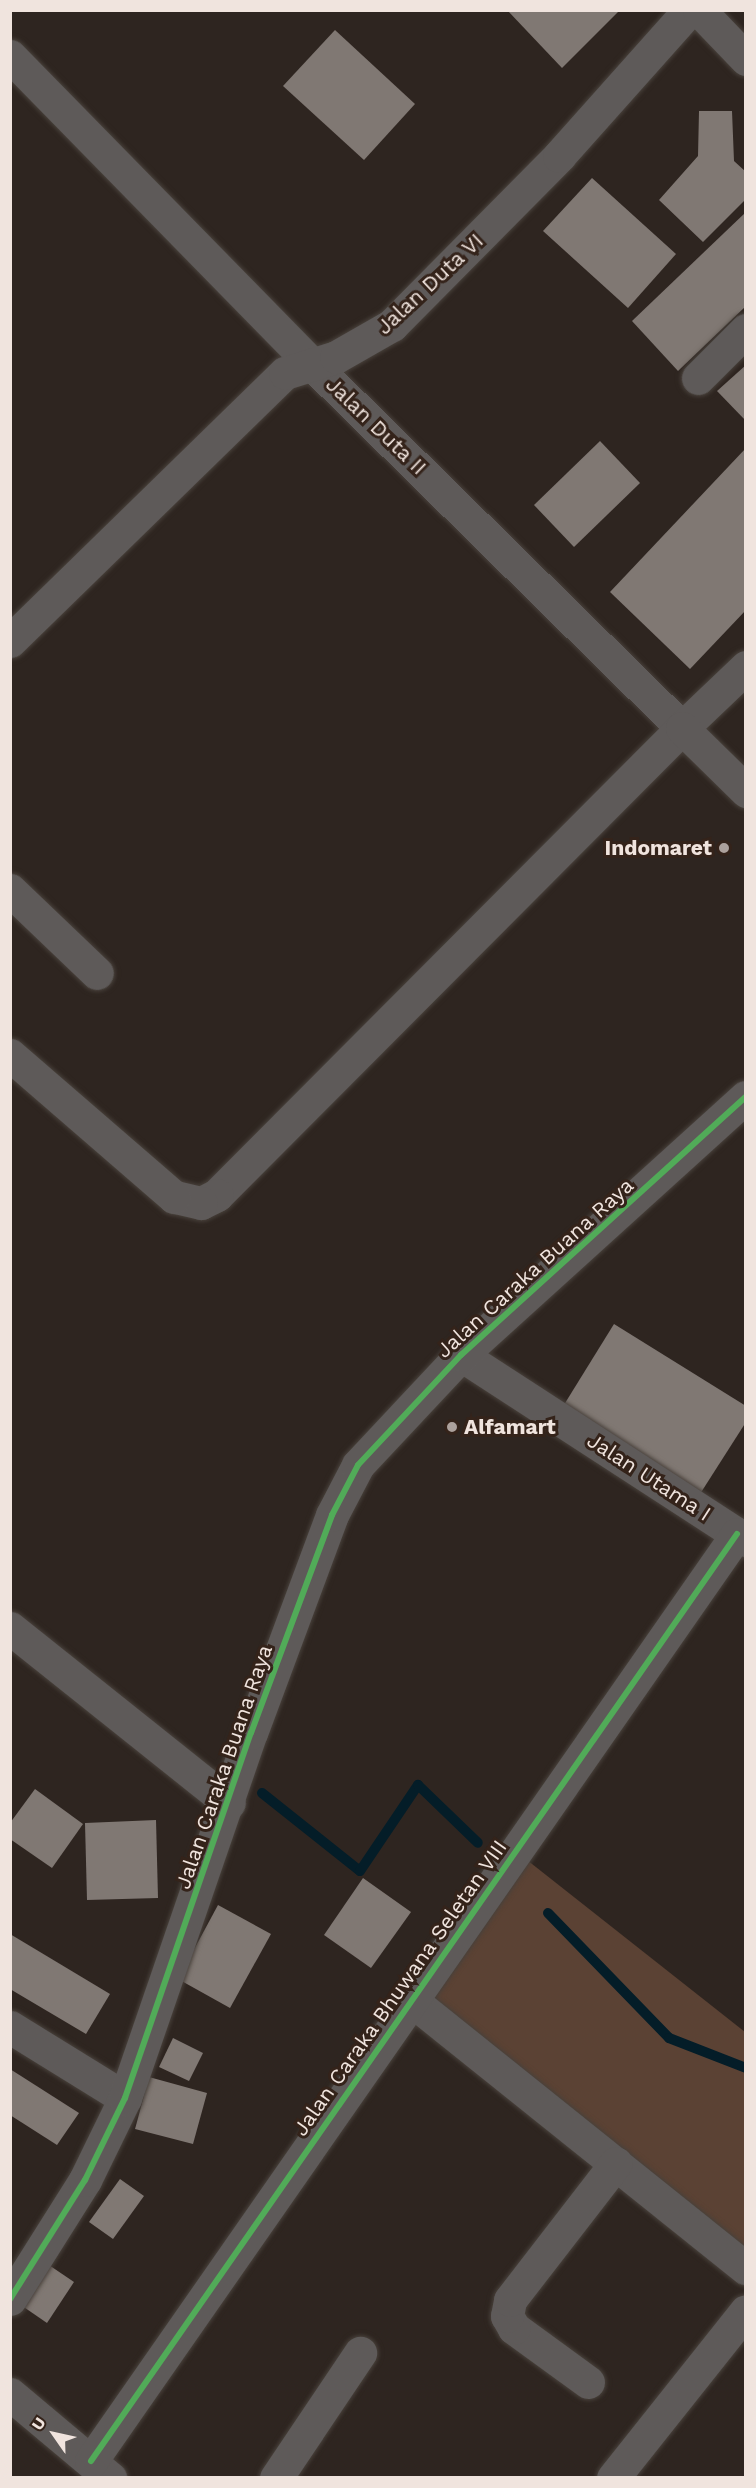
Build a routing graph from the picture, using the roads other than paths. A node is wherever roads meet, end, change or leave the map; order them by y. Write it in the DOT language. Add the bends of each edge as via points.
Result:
graph roads {
  1 [pos="689,10"];
  2 [pos="699,10"];
  3 [pos="10,56"];
  4 [pos="746,59"];
  5 [pos="746,330"];
  6 [pos="311,363"];
  7 [pos="698,378"];
  8 [pos="10,640"];
  9 [pos="746,667"];
  10 [pos="682,728"];
  11 [pos="746,791"];
  12 [pos="10,890"];
  13 [pos="97,973"];
  14 [pos="10,1055"];
  15 [pos="746,1097"];
  16 [pos="461,1355"];
  17 [pos="741,1537"];
  18 [pos="10,1628"];
  19 [pos="233,1791"];
  20 [pos="411,2000"];
  21 [pos="10,2027"];
  22 [pos="125,2098"];
  23 [pos="616,2163"];
  24 [pos="746,2268"];
  25 [pos="10,2299"];
  26 [pos="746,2311"];
  27 [pos="360,2352"];
  28 [pos="588,2382"];
  29 [pos="10,2394"];
  30 [pos="100,2469"];
  31 [pos="276,2478"];
  32 [pos="613,2478"];
  1 -- 6 [label="street, Jalan Duta VI" via="559,156 392,325 360,346"];
  2 -- 4 [label="street"];
  3 -- 6 [label="street, Jalan Duta II"];
  5 -- 7 [label="street"];
  6 -- 8 [label="street, Jalan Duta VI" via="285,373 253,400"];
  6 -- 10 [label="street, Jalan Duta II"];
  9 -- 10 [label="street"];
  10 -- 11 [label="street, Jalan Duta II"];
  10 -- 14 [label="street" via="217,1195 201,1203 174,1197"];
  12 -- 13 [label="street"];
  15 -- 16 [label="street, Jalan Caraka Buana Raya"];
  16 -- 17 [label="street, Jalan Utama I"];
  16 -- 19 [label="street, Jalan Caraka Buana Raya" via="358,1465 332,1515"];
  17 -- 20 [label="street, Jalan Caraka Bhuwana Seletan VIII"];
  18 -- 19 [label="street"];
  19 -- 22 [label="street, Jalan Caraka Buana Raya"];
  20 -- 23 [label="street"];
  20 -- 30 [label="street, Jalan Caraka Bhuwana Seletan VIII"];
  21 -- 22 [label="street"];
  22 -- 25 [label="street, Jalan Caraka Buana Raya" via="85,2180"];
  23 -- 24 [label="street"];
  23 -- 28 [label="street" via="510,2300 507,2316 514,2328"];
  26 -- 32 [label="street"];
  27 -- 31 [label="street"];
  29 -- 30 [label="street"];
}
